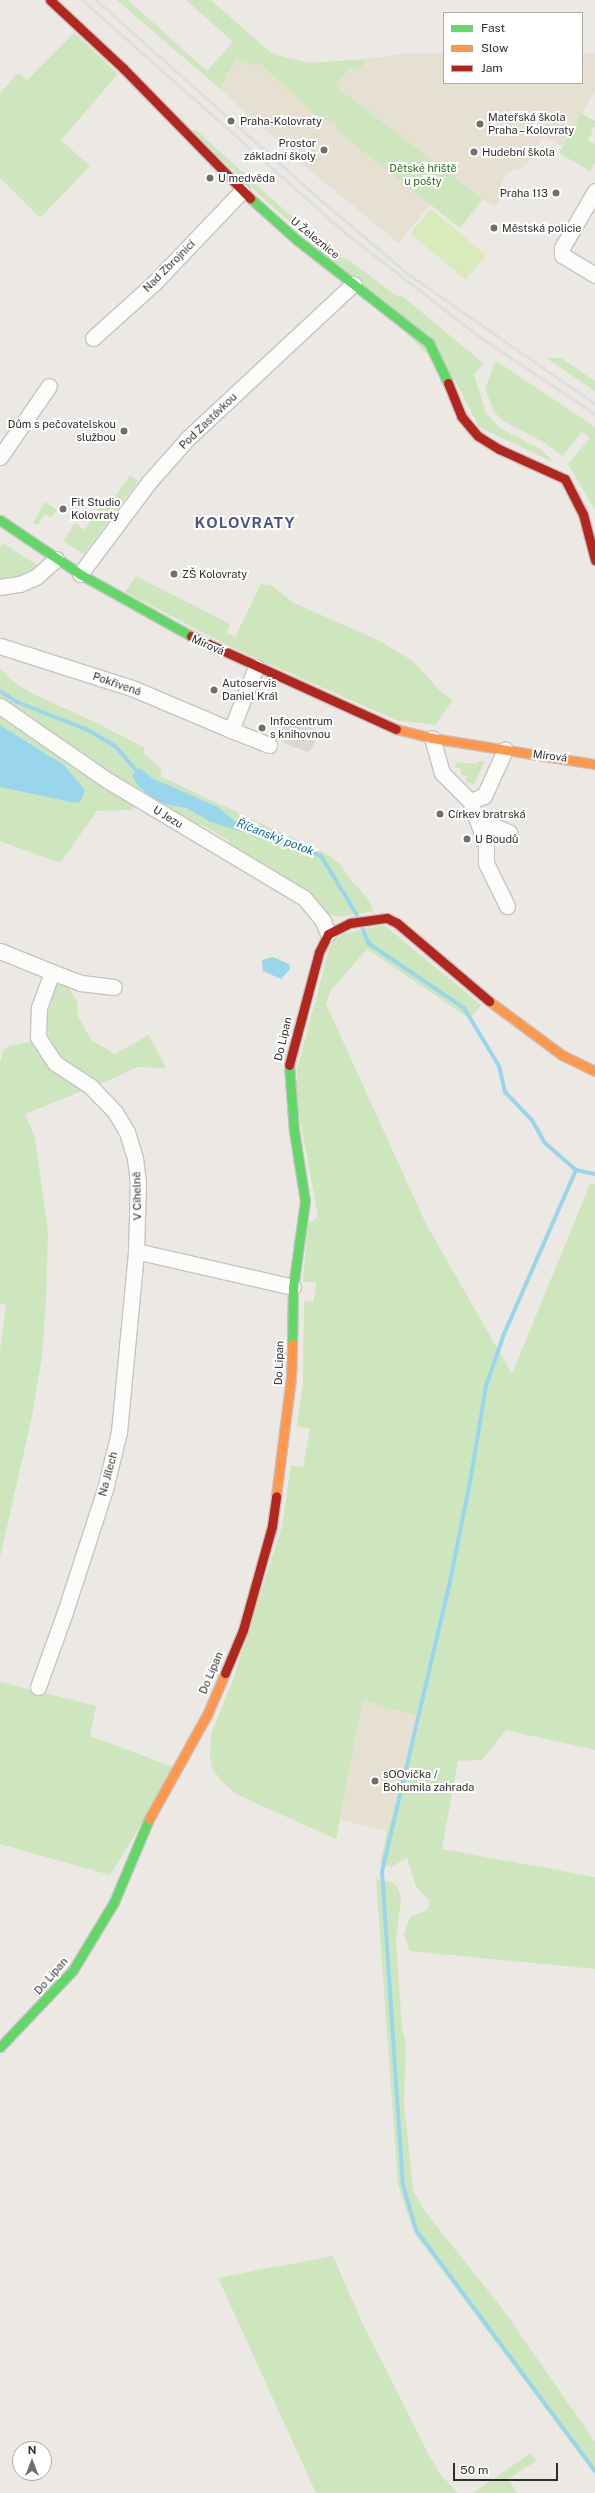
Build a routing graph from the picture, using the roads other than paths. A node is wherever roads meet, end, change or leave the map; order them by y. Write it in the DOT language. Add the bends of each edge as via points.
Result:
graph roads {
  1 [pos="50,0"];
  2 [pos="242,191"];
  3 [pos="595,191"];
  4 [pos="595,275"];
  5 [pos="353,284"];
  6 [pos="93,338"];
  7 [pos="49,386"];
  8 [pos="0,457"];
  9 [pos="0,520"];
  10 [pos="56,558"];
  11 [pos="595,560"];
  12 [pos="80,574"];
  13 [pos="0,587"];
  14 [pos="0,646"];
  15 [pos="256,667"];
  16 [pos="0,706"];
  17 [pos="231,730"];
  18 [pos="432,738"];
  19 [pos="269,745"];
  20 [pos="505,750"];
  21 [pos="595,764"];
  22 [pos="470,801"];
  23 [pos="478,819"];
  24 [pos="509,832"];
  25 [pos="507,906"];
  26 [pos="328,934"];
  27 [pos="0,951"];
  28 [pos="52,972"];
  29 [pos="114,987"];
  30 [pos="595,1071"];
  31 [pos="136,1251"];
  32 [pos="293,1287"];
  33 [pos="38,1686"];
  34 [pos="0,2047"];
  1 -- 2 [label="street, U Železnice" via="123,68"];
  2 -- 5 [label="street, U Železnice"];
  2 -- 6 [label="street, Nad Zbrojnicí" via="154,283"];
  3 -- 4 [label="street" via="562,248 562,255"];
  5 -- 11 [label="street, U Železnice" via="429,343 441,365 461,416 478,436 499,449 565,479 583,514"];
  5 -- 12 [label="street, Pod Zastávkou" via="188,438 150,482"];
  7 -- 8 [label="street"];
  9 -- 10 [label="street, Mírová"];
  10 -- 12 [label="street, Mírová"];
  10 -- 13 [label="street" via="36,577 20,584"];
  12 -- 15 [label="street, Mírová" via="172,628"];
  14 -- 17 [label="street, Pokřivená" via="132,688"];
  15 -- 17 [label="street"];
  15 -- 18 [label="street, Mírová" via="394,728"];
  16 -- 26 [label="street, U Jezu" via="107,780 304,898 323,921"];
  17 -- 19 [label="street, Pokřivená"];
  18 -- 20 [label="street, Mírová"];
  18 -- 22 [label="street" via="442,773"];
  20 -- 21 [label="street, Mírová"];
  20 -- 22 [label="street" via="484,796"];
  22 -- 23 [label="street"];
  23 -- 24 [label="street"];
  23 -- 25 [label="street" via="486,844 486,863"];
  26 -- 30 [label="street" via="350,923 377,918 387,918 397,923 506,1016 562,1055"];
  26 -- 32 [label="street, Do Lipan" via="319,952 288,1071 305,1202"];
  27 -- 28 [label="street"];
  28 -- 29 [label="street" via="81,983"];
  28 -- 31 [label="street, V Cihelně" via="39,1007 38,1036 55,1062 90,1086 115,1112 127,1132 136,1158 138,1181"];
  31 -- 32 [label="street"];
  31 -- 33 [label="street, Na Jílech" via="119,1432 102,1496"];
  32 -- 34 [label="street, Do Lipan" via="291,1377 273,1519 242,1630 207,1715 142,1831 114,1902 74,1970"];
}
